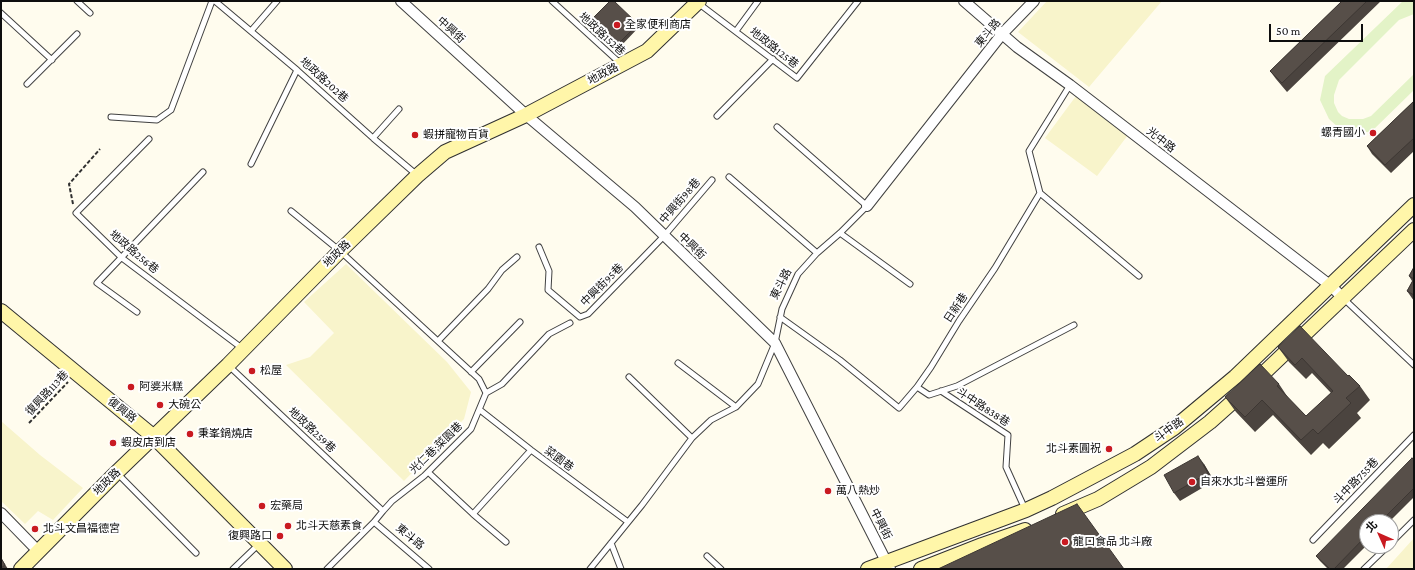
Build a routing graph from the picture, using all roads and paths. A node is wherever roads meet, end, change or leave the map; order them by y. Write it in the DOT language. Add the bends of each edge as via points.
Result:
graph roads {
  1 [pos="77,1"];
  2 [pos="214,1"];
  3 [pos="277,1"];
  4 [pos="401,1"];
  5 [pos="552,1"];
  6 [pos="758,1"];
  7 [pos="858,1"];
  8 [pos="964,1"];
  9 [pos="1034,1"];
  10 [pos="698,2"];
  11 [pos="1,13"];
  12 [pos="90,13"];
  13 [pos="251,31"];
  14 [pos="736,31"];
  15 [pos="77,34"];
  16 [pos="1002,34"];
  17 [pos="773,59"];
  18 [pos="52,60"];
  19 [pos="621,65"];
  20 [pos="297,70"];
  21 [pos="27,84"];
  22 [pos="1070,85"];
  23 [pos="399,109"];
  24 [pos="526,115"];
  25 [pos="717,116"];
  26 [pos="111,117"];
  27 [pos="777,127"];
  28 [pos="373,138"];
  29 [pos="149,139"];
  30 [pos="100,149"];
  31 [pos="251,164"];
  32 [pos="203,172"];
  33 [pos="417,176"];
  34 [pos="729,177"];
  35 [pos="712,180"];
  36 [pos="1040,193"];
  37 [pos="1414,205"];
  38 [pos="867,206"];
  39 [pos="291,211"];
  40 [pos="76,213"];
  41 [pos="1414,230"];
  42 [pos="840,233"];
  43 [pos="664,236"];
  44 [pos="539,247"];
  45 [pos="340,251"];
  46 [pos="817,254"];
  47 [pos="517,257"];
  48 [pos="122,258"];
  49 [pos="1139,276"];
  50 [pos="910,284"];
  51 [pos="1331,286"];
  52 [pos="1343,298"];
  53 [pos="1,311"];
  54 [pos="137,312"];
  55 [pos="780,317"];
  56 [pos="520,322"];
  57 [pos="570,323"];
  58 [pos="1074,325"];
  59 [pos="438,341"];
  60 [pos="775,343"];
  61 [pos="243,350"];
  62 [pos="678,363"];
  63 [pos="228,365"];
  64 [pos="1414,365"];
  65 [pos="471,372"];
  66 [pos="76,373"];
  67 [pos="629,377"];
  68 [pos="1235,377"];
  69 [pos="916,387"];
  70 [pos="1247,389"];
  71 [pos="941,391"];
  72 [pos="486,393"];
  73 [pos="736,407"];
  74 [pos="480,410"];
  75 [pos="29,423"];
  76 [pos="1414,435"];
  77 [pos="154,437"];
  78 [pos="692,438"];
  79 [pos="531,450"];
  80 [pos="428,472"];
  81 [pos="116,473"];
  82 [pos="1026,510"];
  83 [pos="383,511"];
  84 [pos="1,513"];
  85 [pos="473,514"];
  86 [pos="1050,520"];
  87 [pos="1414,520"];
  88 [pos="374,522"];
  89 [pos="628,522"];
  90 [pos="1036,526"];
  91 [pos="1399,535"];
  92 [pos="1312,540"];
  93 [pos="506,542"];
  94 [pos="611,543"];
  95 [pos="260,544"];
  96 [pos="38,551"];
  97 [pos="196,554"];
  98 [pos="1380,554"];
  99 [pos="707,556"];
  100 [pos="27,566"];
  101 [pos="888,566"];
  102 [pos="234,569"];
  103 [pos="285,569"];
  104 [pos="327,569"];
  105 [pos="429,569"];
  106 [pos="590,569"];
  107 [pos="621,569"];
  108 [pos="721,569"];
  109 [pos="868,569"];
  110 [pos="921,569"];
  111 [pos="1364,569"];
  1 -- 12 [label="lane"];
  2 -- 13 [label="lane, 地政路202巷"];
  2 -- 26 [label="lane" via="171,110 157,120"];
  3 -- 13 [label="lane"];
  4 -- 24 [label="street, 中興街"];
  5 -- 19 [label="lane, 地政路152巷"];
  6 -- 14 [label="lane"];
  7 -- 17 [label="lane, 地政路125巷" via="797,78"];
  8 -- 16 [label="street, 光中路"];
  9 -- 16 [label="street, 東斗路"];
  10 -- 14 [label="lane, 地政路125巷"];
  10 -- 19 [label="street, 地政路" via="647,51"];
  11 -- 18 [label="lane"];
  13 -- 20 [label="lane, 地政路202巷"];
  14 -- 17 [label="lane, 地政路125巷"];
  15 -- 18 [label="lane"];
  16 -- 22 [label="street, 光中路"];
  16 -- 38 [label="street, 東斗路"];
  17 -- 25 [label="lane"];
  18 -- 21 [label="lane"];
  19 -- 24 [label="street, 地政路"];
  20 -- 28 [label="lane, 地政路202巷"];
  20 -- 31 [label="lane"];
  22 -- 36 [label="lane" via="1028,151"];
  22 -- 51 [label="street, 光中路"];
  23 -- 28 [label="lane"];
  24 -- 33 [label="street, 地政路" via="445,152"];
  24 -- 43 [label="street, 中興街" via="635,207"];
  27 -- 38 [label="lane"];
  28 -- 33 [label="lane, 地政路202巷"];
  29 -- 40 [label="lane"];
  30 -- 40 [label="path" via="69,184"];
  32 -- 48 [label="lane"];
  33 -- 45 [label="street, 地政路"];
  34 -- 46 [label="lane"];
  35 -- 43 [label="lane, 中興街98巷"];
  36 -- 49 [label="lane"];
  36 -- 69 [label="lane, 日新巷" via="995,268"];
  37 -- 51 [label="street, 斗中路"];
  38 -- 42 [label="lane, 東斗路"];
  39 -- 45 [label="lane"];
  40 -- 48 [label="lane, 地政路256巷"];
  41 -- 52 [label="street, 斗中路"];
  42 -- 46 [label="lane, 東斗路"];
  42 -- 50 [label="lane"];
  43 -- 44 [label="lane, 中興街95巷" via="588,314 580,317 548,290 549,271"];
  43 -- 60 [label="street, 中興街"];
  45 -- 59 [label="lane"];
  45 -- 61 [label="street, 地政路"];
  46 -- 55 [label="lane, 東斗路" via="798,274"];
  47 -- 59 [label="lane" via="502,270 488,289"];
  48 -- 54 [label="lane" via="97,283"];
  48 -- 61 [label="lane, 地政路256巷"];
  51 -- 52 [label="street, 光中路"];
  51 -- 68 [label="street, 斗中路"];
  52 -- 64 [label="lane"];
  52 -- 70 [label="street, 斗中路"];
  53 -- 66 [label="street, 復興路"];
  55 -- 60 [label="lane, 東斗路"];
  55 -- 69 [label="lane, 日新巷" via="840,360 898,408"];
  56 -- 65 [label="lane"];
  57 -- 72 [label="lane" via="549,334 502,384"];
  58 -- 71 [label="lane, 斗中路838巷" via="958,386"];
  59 -- 65 [label="lane"];
  60 -- 73 [label="lane, 東斗路" via="758,384"];
  60 -- 101 [label="street, 中興街"];
  61 -- 63 [label="street, 地政路"];
  62 -- 73 [label="lane"];
  63 -- 77 [label="street, 地政路"];
  63 -- 83 [label="lane, 地政路259巷"];
  65 -- 72 [label="lane"];
  66 -- 75 [label="path, 復興路113巷"];
  66 -- 77 [label="street, 復興路"];
  67 -- 78 [label="lane"];
  68 -- 70 [label="street"];
  68 -- 82 [label="street, 斗中路" via="1174,428 1135,454"];
  69 -- 71 [label="lane, 斗中路838巷" via="929,395"];
  70 -- 86 [label="street, 斗中路" via="1210,422 1151,467 1098,499"];
  71 -- 82 [label="lane, 斗中路838巷" via="1008,435 1006,467"];
  72 -- 74 [label="lane, 光仁巷;菜園巷"];
  73 -- 78 [label="lane, 東斗路" via="711,420"];
  74 -- 79 [label="lane, 菜園巷"];
  74 -- 80 [label="lane, 光仁巷;菜園巷" via="471,429"];
  76 -- 92 [label="lane, 斗中路755巷"];
  77 -- 81 [label="street, 地政路"];
  77 -- 95 [label="street, 復興路"];
  78 -- 89 [label="lane, 東斗路"];
  79 -- 85 [label="lane"];
  79 -- 89 [label="lane, 菜園巷"];
  80 -- 83 [label="lane, 光仁巷;菜園巷"];
  80 -- 85 [label="lane"];
  81 -- 96 [label="street, 地政路"];
  81 -- 97 [label="lane"];
  82 -- 101 [label="street, 斗中路"];
  83 -- 88 [label="lane, 光仁巷;菜園巷"];
  84 -- 96 [label="street"];
  85 -- 93 [label="lane"];
  87 -- 91 [label="lane"];
  88 -- 104 [label="lane, 光仁巷;菜園巷"];
  88 -- 105 [label="lane, 東斗路"];
  89 -- 94 [label="lane, 東斗路"];
  90 -- 110 [label="street"];
  94 -- 106 [label="lane, 東斗路"];
  94 -- 107 [label="lane"];
  95 -- 102 [label="lane"];
  95 -- 103 [label="street, 復興路"];
  96 -- 100 [label="street, 地政路"];
  98 -- 111 [label="lane"];
  99 -- 108 [label="lane"];
  101 -- 109 [label="street, 斗中路"];
}
